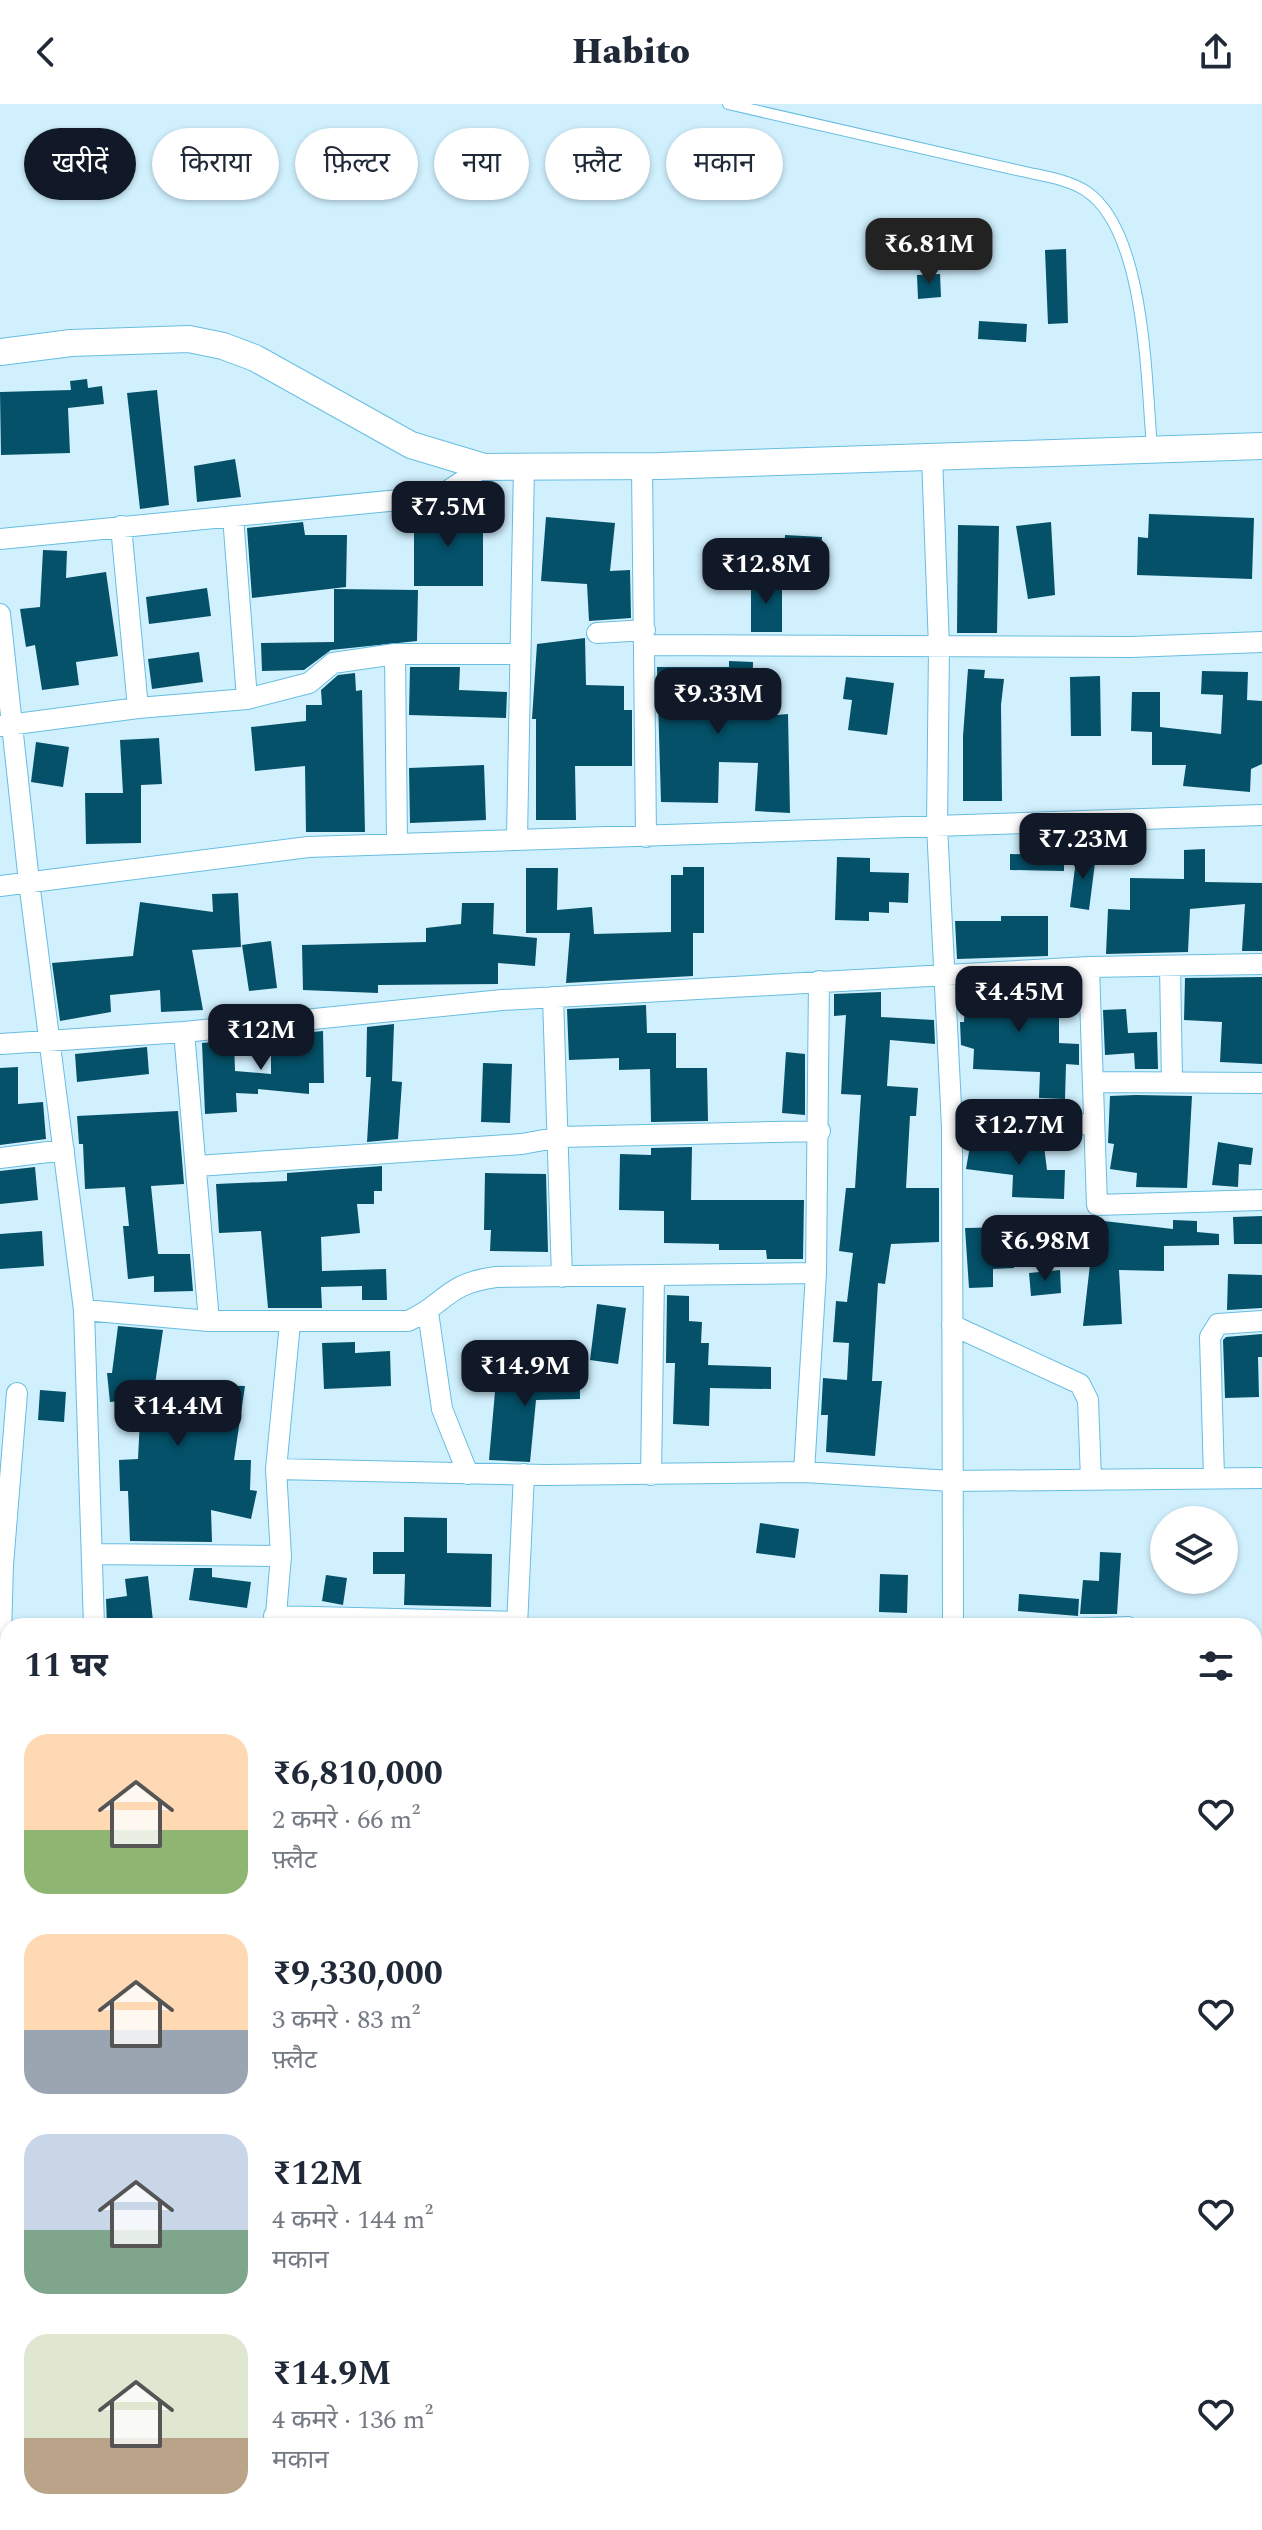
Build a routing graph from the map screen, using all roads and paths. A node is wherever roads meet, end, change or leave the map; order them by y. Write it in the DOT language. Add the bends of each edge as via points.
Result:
graph roads {
  1 [pos="728,104"];
  2 [pos="0,352"];
  3 [pos="1262,446"];
  4 [pos="1152,449"];
  5 [pos="932,456"];
  6 [pos="484,467"];
  7 [pos="524,467"];
  8 [pos="642,467"];
  9 [pos="233,516"];
  10 [pos="121,526"];
  11 [pos="0,539"];
  12 [pos="0,614"];
  13 [pos="597,633"];
  14 [pos="645,637"];
  15 [pos="1262,642"];
  16 [pos="939,647"];
  17 [pos="395,654"];
  18 [pos="520,654"];
  19 [pos="247,699"];
  20 [pos="138,708"];
  21 [pos="6,725"];
  22 [pos="1262,815"];
  23 [pos="937,826"];
  24 [pos="646,837"];
  25 [pos="517,838"];
  26 [pos="397,843"];
  27 [pos="29,882"];
  28 [pos="0,886"];
  29 [pos="1262,964"];
  30 [pos="1170,966"];
  31 [pos="1089,967"];
  32 [pos="946,974"];
  33 [pos="819,981"];
  34 [pos="553,997"];
  35 [pos="184,1032"];
  36 [pos="49,1038"];
  37 [pos="0,1044"];
  38 [pos="1172,1081"];
  39 [pos="1094,1082"];
  40 [pos="1262,1083"];
  41 [pos="1093,1124"];
  42 [pos="952,1127"];
  43 [pos="820,1131"];
  44 [pos="560,1137"];
  45 [pos="64,1150"];
  46 [pos="0,1158"];
  47 [pos="197,1166"];
  48 [pos="1262,1200"];
  49 [pos="816,1273"];
  50 [pos="654,1276"];
  51 [pos="562,1277"];
  52 [pos="84,1310"];
  53 [pos="428,1312"];
  54 [pos="209,1321"];
  55 [pos="1262,1321"];
  56 [pos="290,1323"];
  57 [pos="952,1325"];
  58 [pos="17,1393"];
  59 [pos="276,1469"];
  60 [pos="804,1472"];
  61 [pos="468,1474"];
  62 [pos="524,1474"];
  63 [pos="651,1475"];
  64 [pos="1214,1477"];
  65 [pos="1262,1478"];
  66 [pos="1091,1479"];
  67 [pos="952,1481"];
  68 [pos="93,1554"];
  69 [pos="281,1556"];
  70 [pos="1,1618"];
  71 [pos="94,1618"];
  72 [pos="274,1618"];
  73 [pos="517,1618"];
  74 [pos="953,1618"];
  1 -- 4 [label="lane" via="1021,171 1087,192 1104,210 1138,291"];
  2 -- 6 [label="street" via="71,343 189,339 223,346 255,358 411,445"];
  3 -- 4 [label="street"];
  4 -- 5 [label="street"];
  5 -- 8 [label="street"];
  5 -- 16 [label="street"];
  6 -- 7 [label="street"];
  6 -- 9 [label="street" via="440,496"];
  7 -- 8 [label="street"];
  7 -- 18 [label="street"];
  8 -- 14 [label="street"];
  9 -- 10 [label="street"];
  9 -- 19 [label="street"];
  10 -- 11 [label="street"];
  10 -- 20 [label="street"];
  12 -- 21 [label="street"];
  13 -- 14 [label="street"];
  14 -- 16 [label="street"];
  14 -- 24 [label="street"];
  15 -- 16 [label="street"];
  16 -- 23 [label="street"];
  17 -- 18 [label="street"];
  17 -- 19 [label="street" via="333,663 309,683"];
  17 -- 26 [label="street"];
  18 -- 25 [label="street"];
  19 -- 20 [label="street"];
  20 -- 21 [label="street"];
  21 -- 27 [label="street"];
  22 -- 23 [label="street"];
  23 -- 24 [label="street"];
  23 -- 32 [label="street"];
  24 -- 25 [label="street"];
  25 -- 26 [label="street"];
  26 -- 27 [label="street" via="308,847"];
  27 -- 28 [label="street"];
  27 -- 36 [label="street"];
  29 -- 30 [label="street"];
  30 -- 31 [label="street"];
  30 -- 38 [label="street"];
  31 -- 32 [label="street"];
  31 -- 39 [label="street"];
  32 -- 33 [label="street"];
  32 -- 42 [label="street"];
  33 -- 34 [label="street"];
  33 -- 43 [label="street"];
  34 -- 35 [label="street"];
  34 -- 44 [label="street"];
  35 -- 36 [label="street"];
  35 -- 47 [label="street"];
  36 -- 37 [label="street"];
  36 -- 45 [label="street"];
  38 -- 39 [label="street"];
  38 -- 40 [label="street"];
  39 -- 41 [label="street"];
  41 -- 42 [label="street"];
  41 -- 48 [label="street" via="1097,1205"];
  42 -- 57 [label="street"];
  43 -- 44 [label="street"];
  43 -- 49 [label="street"];
  44 -- 47 [label="street"];
  44 -- 51 [label="street"];
  45 -- 46 [label="street"];
  45 -- 52 [label="street"];
  47 -- 54 [label="street"];
  49 -- 50 [label="street"];
  49 -- 60 [label="street"];
  50 -- 51 [label="street"];
  50 -- 63 [label="street"];
  51 -- 53 [label="street" via="468,1281 446,1292"];
  52 -- 54 [label="street"];
  52 -- 68 [label="street"];
  53 -- 56 [label="street" via="408,1321"];
  53 -- 61 [label="street" via="442,1409"];
  54 -- 56 [label="street"];
  55 -- 64 [label="street" via="1218,1324 1210,1337"];
  56 -- 59 [label="street"];
  57 -- 66 [label="street" via="1080,1384 1088,1400"];
  57 -- 67 [label="street"];
  58 -- 70 [label="street"];
  59 -- 61 [label="street"];
  59 -- 69 [label="street"];
  60 -- 63 [label="street"];
  60 -- 67 [label="street"];
  61 -- 62 [label="street"];
  62 -- 63 [label="street"];
  62 -- 73 [label="street"];
  64 -- 65 [label="street"];
  64 -- 66 [label="street"];
  66 -- 67 [label="street"];
  67 -- 74 [label="street"];
  68 -- 69 [label="street"];
  68 -- 71 [label="street"];
  69 -- 72 [label="street"];
}
